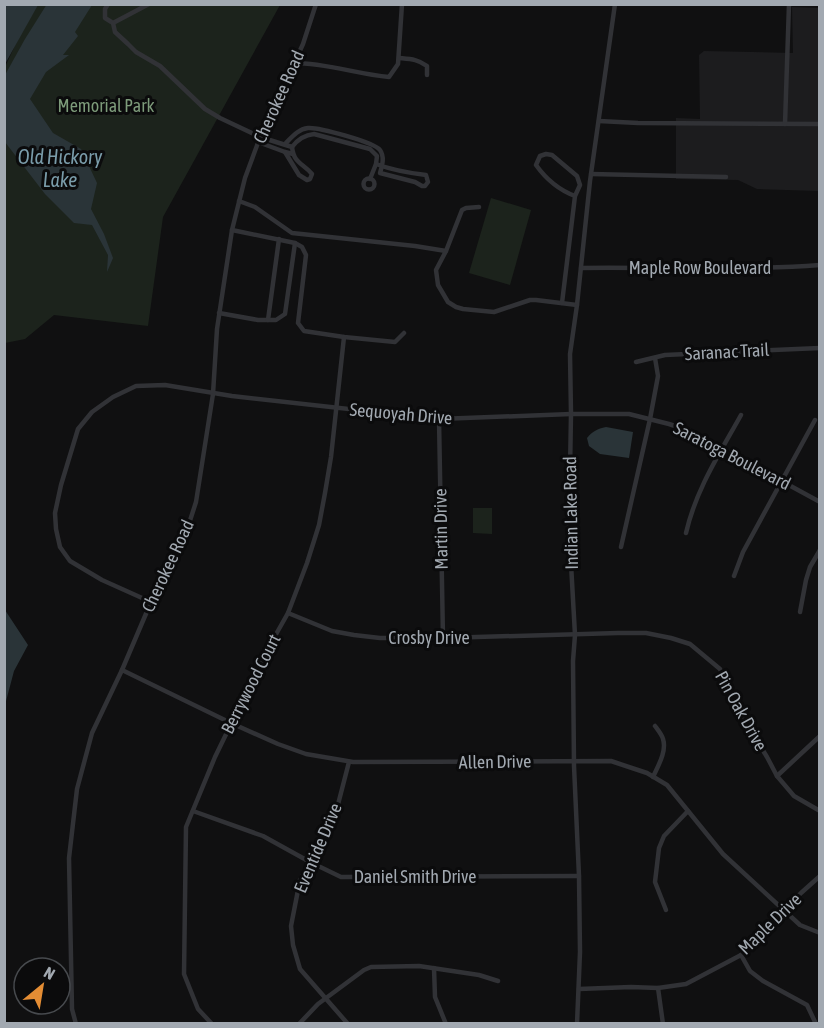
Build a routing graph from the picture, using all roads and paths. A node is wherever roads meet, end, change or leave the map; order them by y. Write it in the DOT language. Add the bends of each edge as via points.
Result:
graph roads {
  1 [pos="108,4"];
  2 [pos="149,4"];
  3 [pos="316,4"];
  4 [pos="402,4"];
  5 [pos="615,4"];
  6 [pos="789,4"];
  7 [pos="113,23"];
  8 [pos="399,58"];
  9 [pos="294,63"];
  10 [pos="427,75"];
  11 [pos="599,121"];
  12 [pos="785,124"];
  13 [pos="819,124"];
  14 [pos="310,128"];
  15 [pos="311,134"];
  16 [pos="330,135"];
  17 [pos="259,140"];
  18 [pos="356,142"];
  19 [pos="285,144"];
  20 [pos="292,147"];
  21 [pos="285,153"];
  22 [pos="293,154"];
  23 [pos="376,164"];
  24 [pos="382,166"];
  25 [pos="373,171"];
  26 [pos="380,173"];
  27 [pos="591,174"];
  28 [pos="726,177"];
  29 [pos="575,196"];
  30 [pos="239,201"];
  31 [pos="479,207"];
  32 [pos="232,230"];
  33 [pos="571,232"];
  34 [pos="585,232"];
  35 [pos="279,239"];
  36 [pos="295,243"];
  37 [pos="446,251"];
  38 [pos="819,266"];
  39 [pos="581,268"];
  40 [pos="562,303"];
  41 [pos="577,305"];
  42 [pos="219,313"];
  43 [pos="268,320"];
  44 [pos="404,333"];
  45 [pos="344,337"];
  46 [pos="819,348"];
  47 [pos="655,358"];
  48 [pos="636,362"];
  49 [pos="213,394"];
  50 [pos="336,408"];
  51 [pos="571,414"];
  52 [pos="741,415"];
  53 [pos="650,419"];
  54 [pos="439,420"];
  55 [pos="814,420"];
  56 [pos="722,448"];
  57 [pos="781,480"];
  58 [pos="819,502"];
  59 [pos="686,533"];
  60 [pos="621,547"];
  61 [pos="819,550"];
  62 [pos="734,576"];
  63 [pos="151,602"];
  64 [pos="800,612"];
  65 [pos="288,613"];
  66 [pos="575,635"];
  67 [pos="443,638"];
  68 [pos="122,670"];
  69 [pos="231,723"];
  70 [pos="655,726"];
  71 [pos="819,736"];
  72 [pos="574,761"];
  73 [pos="349,762"];
  74 [pos="777,776"];
  75 [pos="653,777"];
  76 [pos="193,811"];
  77 [pos="688,811"];
  78 [pos="819,811"];
  79 [pos="310,862"];
  80 [pos="579,876"];
  81 [pos="819,876"];
  82 [pos="666,910"];
  83 [pos="784,910"];
  84 [pos="819,933"];
  85 [pos="741,955"];
  86 [pos="434,968"];
  87 [pos="498,981"];
  88 [pos="658,988"];
  89 [pos="579,989"];
  90 [pos="326,998"];
  91 [pos="76,1023"];
  92 [pos="212,1023"];
  93 [pos="299,1023"];
  94 [pos="348,1023"];
  95 [pos="446,1023"];
  96 [pos="577,1023"];
  97 [pos="663,1023"];
  98 [pos="816,1023"];
  1 -- 7 [label="street" via="105,18"];
  2 -- 7 [label="street"];
  3 -- 9 [label="street, Cherokee Road"];
  4 -- 8 [label="street"];
  5 -- 11 [label="street, Indian Lake Road"];
  6 -- 12 [label="street"];
  7 -- 17 [label="street" via="115,32 160,66 205,109"];
  8 -- 9 [label="street" via="389,77"];
  8 -- 10 [label="street" via="427,66"];
  9 -- 17 [label="street, Cherokee Road"];
  11 -- 12 [label="street"];
  11 -- 27 [label="street, Indian Lake Road"];
  12 -- 13 [label="street"];
  14 -- 15 [label="street"];
  14 -- 16 [label="street"];
  14 -- 19 [label="street" via="295,134"];
  15 -- 16 [label="street"];
  15 -- 20 [label="street"];
  16 -- 18 [label="street"];
  17 -- 19 [label="street"];
  17 -- 21 [label="street"];
  17 -- 30 [label="street, Cherokee Road"];
  18 -- 23 [label="street" via="370,149"];
  18 -- 24 [label="street" via="380,150"];
  19 -- 20 [label="street"];
  20 -- 22 [label="street"];
  21 -- 22 [label="street"];
  21 -- 22 [label="street" via="299,175 310,179 310,171"];
  23 -- 24 [label="street"];
  23 -- 25 [label="street"];
  24 -- 26 [label="street"];
  24 -- 26 [label="street" via="426,175 428,182 422,186"];
  25 -- 26 [label="street"];
  25 -- 26 [label="street" via="372,180"];
  27 -- 28 [label="street"];
  27 -- 34 [label="street, Indian Lake Road"];
  29 -- 29 [label="street" via="580,185 577,177 552,155 540,156 536,165 540,171 564,192"];
  29 -- 33 [label="street"];
  30 -- 32 [label="street, Cherokee Road"];
  30 -- 37 [label="street" via="292,232"];
  31 -- 37 [label="street" via="462,210"];
  32 -- 35 [label="street"];
  32 -- 42 [label="street, Cherokee Road"];
  33 -- 34 [label="street"];
  33 -- 40 [label="street"];
  34 -- 39 [label="street, Indian Lake Road"];
  35 -- 36 [label="street"];
  35 -- 43 [label="street"];
  36 -- 43 [label="street" via="285,314"];
  36 -- 45 [label="street" via="306,255 298,323 304,331"];
  37 -- 40 [label="street" via="436,270 438,285 448,302 456,307 494,312 530,300"];
  38 -- 39 [label="street, Maple Row Boulevard"];
  39 -- 41 [label="street, Indian Lake Road"];
  40 -- 41 [label="street"];
  41 -- 51 [label="street, Indian Lake Road" via="570,354"];
  42 -- 43 [label="street"];
  42 -- 49 [label="street, Cherokee Road"];
  44 -- 45 [label="street" via="395,342"];
  45 -- 50 [label="street, Berrywood Court"];
  46 -- 47 [label="street, Saranac Trail"];
  47 -- 48 [label="street, Saranac Trail"];
  47 -- 53 [label="street" via="658,376"];
  49 -- 50 [label="street, Sequoyah Drive"];
  49 -- 63 [label="street, Cherokee Road" via="191,519"];
  49 -- 63 [label="street, Sequoyah Drive" via="165,385 136,386 113,397 92,412 78,429 61,485 56,529 60,547 70,561"];
  50 -- 54 [label="street, Sequoyah Drive"];
  50 -- 65 [label="street, Berrywood Court" via="320,522"];
  51 -- 53 [label="street, Saratoga Boulevard" via="629,414"];
  51 -- 54 [label="street, Sequoyah Drive"];
  51 -- 66 [label="street, Indian Lake Road" via="569,528"];
  52 -- 56 [label="street"];
  53 -- 56 [label="street, Saratoga Boulevard" via="690,431"];
  53 -- 60 [label="street"];
  54 -- 67 [label="street, Martin Drive"];
  55 -- 57 [label="street"];
  56 -- 57 [label="street, Saratoga Boulevard"];
  56 -- 59 [label="street" via="697,496"];
  57 -- 58 [label="street, Saratoga Boulevard"];
  57 -- 62 [label="street"];
  61 -- 64 [label="street" via="806,580"];
  63 -- 68 [label="street, Cherokee Road"];
  65 -- 67 [label="street, Crosby Drive" via="332,631 354,635"];
  65 -- 69 [label="street, Berrywood Court"];
  66 -- 67 [label="street, Crosby Drive"];
  66 -- 72 [label="street, Indian Lake Road"];
  66 -- 74 [label="street, Pin Oak Drive" via="646,633 690,644 720,669 733,701"];
  68 -- 69 [label="street, Allen Drive"];
  68 -- 91 [label="street, Cherokee Road" via="92,733 77,789 69,858 71,993"];
  69 -- 73 [label="street, Allen Drive" via="306,754"];
  69 -- 76 [label="street, Berrywood Court"];
  70 -- 75 [label="street" via="664,747"];
  71 -- 74 [label="street"];
  72 -- 73 [label="street, Allen Drive"];
  72 -- 75 [label="street, Allen Drive" via="611,761"];
  72 -- 80 [label="street, Indian Lake Road"];
  73 -- 79 [label="street, Eventide Drive" via="335,816"];
  74 -- 78 [label="street, Pin Oak Drive" via="794,796"];
  75 -- 77 [label="street, Allen Drive" via="667,785"];
  76 -- 79 [label="street, Daniel Smith Drive" via="263,836"];
  76 -- 92 [label="street, Berrywood Court" via="186,827 184,974 198,1009"];
  77 -- 82 [label="street" via="663,836 659,848 655,882"];
  77 -- 83 [label="street, Allen Drive" via="723,854"];
  79 -- 80 [label="street, Daniel Smith Drive" via="341,877"];
  79 -- 90 [label="street, Eventide Drive" via="300,880 291,926 293,945 300,969"];
  80 -- 89 [label="street, Indian Lake Road"];
  81 -- 83 [label="street, Maple Drive"];
  83 -- 84 [label="street, Allen Drive" via="800,925"];
  83 -- 85 [label="street, Maple Drive"];
  85 -- 88 [label="street, Maple Drive" via="686,984"];
  85 -- 98 [label="street" via="750,971 763,981 807,1005"];
  86 -- 87 [label="street"];
  86 -- 90 [label="street" via="371,967"];
  86 -- 95 [label="street" via="435,997"];
  88 -- 89 [label="street, Maple Drive"];
  88 -- 97 [label="street"];
  89 -- 96 [label="street, Indian Lake Road"];
  90 -- 93 [label="street"];
  90 -- 94 [label="street, Eventide Drive"];
}
